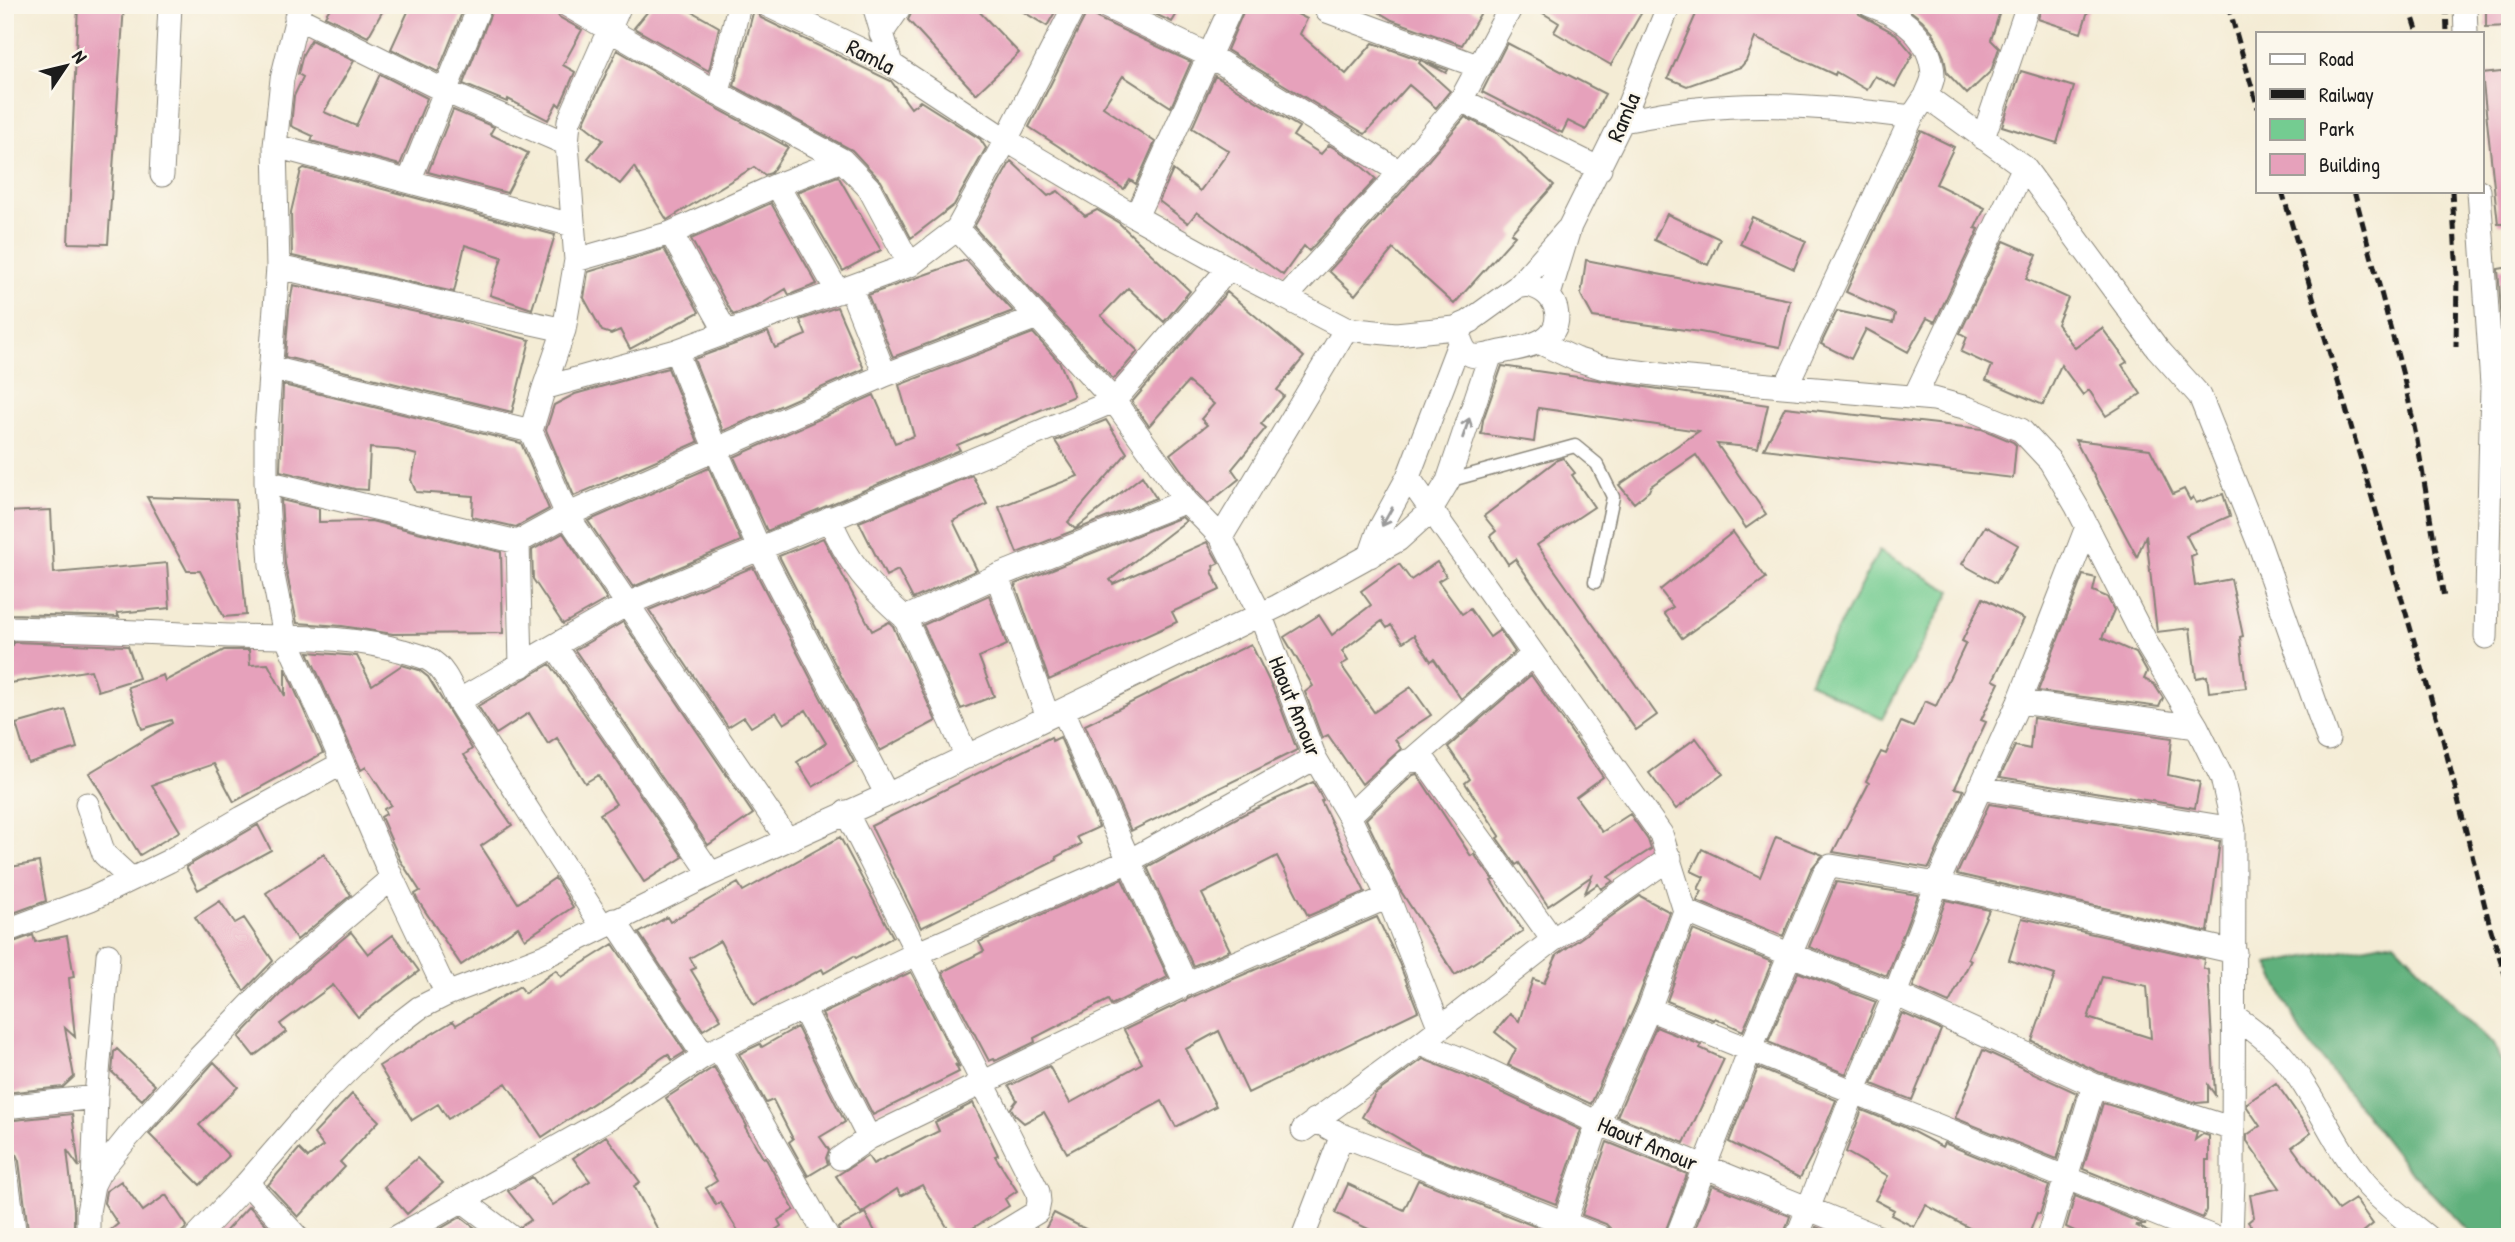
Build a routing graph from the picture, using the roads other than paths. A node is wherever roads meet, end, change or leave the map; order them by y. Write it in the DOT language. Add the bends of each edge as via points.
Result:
graph roads {
  1 [pos="170,5"];
  2 [pos="480,5"];
  3 [pos="567,5"];
  4 [pos="620,5"];
  5 [pos="739,5"];
  6 [pos="767,5"];
  7 [pos="874,5"];
  8 [pos="901,5"];
  9 [pos="1075,5"];
  10 [pos="1103,5"];
  11 [pos="1232,5"];
  12 [pos="1669,5"];
  13 [pos="2028,5"];
  14 [pos="2465,5"];
  15 [pos="1509,6"];
  16 [pos="1880,7"];
  17 [pos="298,11"];
  18 [pos="1327,11"];
  19 [pos="611,29"];
  20 [pos="2466,32"];
  21 [pos="881,34"];
  22 [pos="1210,55"];
  23 [pos="891,64"];
  24 [pos="1480,66"];
  25 [pos="445,91"];
  26 [pos="718,93"];
  27 [pos="1926,96"];
  28 [pos="1461,100"];
  29 [pos="1912,117"];
  30 [pos="1622,121"];
  31 [pos="1983,138"];
  32 [pos="1006,140"];
  33 [pos="567,144"];
  34 [pos="275,146"];
  35 [pos="842,160"];
  36 [pos="2024,167"];
  37 [pos="1600,169"];
  38 [pos="1400,172"];
  39 [pos="162,175"];
  40 [pos="409,181"];
  41 [pos="777,185"];
  42 [pos="2479,192"];
  43 [pos="1136,217"];
  44 [pos="572,226"];
  45 [pos="1570,226"];
  46 [pos="957,229"];
  47 [pos="671,233"];
  48 [pos="576,260"];
  49 [pos="910,265"];
  50 [pos="278,267"];
  51 [pos="1229,268"];
  52 [pos="1517,287"];
  53 [pos="844,290"];
  54 [pos="1549,296"];
  55 [pos="1286,297"];
  56 [pos="1037,317"];
  57 [pos="1346,328"];
  58 [pos="564,330"];
  59 [pos="1462,330"];
  60 [pos="726,332"];
  61 [pos="1541,343"];
  62 [pos="676,351"];
  63 [pos="1490,354"];
  64 [pos="271,368"];
  65 [pos="885,375"];
  66 [pos="2501,385"];
  67 [pos="1786,386"];
  68 [pos="544,388"];
  69 [pos="1914,396"];
  70 [pos="1114,401"];
  71 [pos="531,430"];
  72 [pos="716,450"];
  73 [pos="1408,477"];
  74 [pos="1448,481"];
  75 [pos="266,482"];
  76 [pos="1186,501"];
  77 [pos="1430,512"];
  78 [pos="567,515"];
  79 [pos="830,518"];
  80 [pos="2087,527"];
  81 [pos="1222,537"];
  82 [pos="517,542"];
  83 [pos="759,548"];
  84 [pos="1370,556"];
  85 [pos="998,576"];
  86 [pos="1594,582"];
  87 [pos="627,604"];
  88 [pos="1260,614"];
  89 [pos="905,618"];
  90 [pos="5,628"];
  91 [pos="285,635"];
  92 [pos="2486,637"];
  93 [pos="555,646"];
  94 [pos="1533,655"];
  95 [pos="521,666"];
  96 [pos="458,701"];
  97 [pos="2019,702"];
  98 [pos="1056,714"];
  99 [pos="2197,727"];
  100 [pos="2328,739"];
  101 [pos="967,757"];
  102 [pos="1315,758"];
  103 [pos="1413,759"];
  104 [pos="341,764"];
  105 [pos="1979,788"];
  106 [pos="887,795"];
  107 [pos="87,804"];
  108 [pos="846,813"];
  109 [pos="1349,816"];
  110 [pos="2234,829"];
  111 [pos="787,839"];
  112 [pos="1670,858"];
  113 [pos="1129,861"];
  114 [pos="711,874"];
  115 [pos="392,878"];
  116 [pos="131,879"];
  117 [pos="1937,884"];
  118 [pos="1388,897"];
  119 [pos="1685,911"];
  120 [pos="609,924"];
  121 [pos="5,931"];
  122 [pos="1553,940"];
  123 [pos="2235,952"];
  124 [pos="919,953"];
  125 [pos="108,955"];
  126 [pos="1791,955"];
  127 [pos="1186,984"];
  128 [pos="447,994"];
  129 [pos="1895,994"];
  130 [pos="803,1008"];
  131 [pos="1649,1009"];
  132 [pos="2234,1016"];
  133 [pos="1439,1026"];
  134 [pos="1421,1042"];
  135 [pos="1750,1050"];
  136 [pos="712,1052"];
  137 [pos="982,1082"];
  138 [pos="2094,1085"];
  139 [pos="1854,1092"];
  140 [pos="96,1097"];
  141 [pos="5,1107"];
  142 [pos="1598,1123"];
  143 [pos="2233,1129"];
  144 [pos="1342,1135"];
  145 [pos="869,1138"];
  146 [pos="840,1158"];
  147 [pos="5,1164"];
  148 [pos="1705,1167"];
  149 [pos="2066,1178"];
  150 [pos="247,1182"];
  151 [pos="93,1185"];
  152 [pos="462,1200"];
  153 [pos="1808,1209"];
  154 [pos="1560,1229"];
  155 [pos="12,1235"];
  156 [pos="88,1237"];
  157 [pos="196,1237"];
  158 [pos="297,1237"];
  159 [pos="397,1237"];
  160 [pos="511,1237"];
  161 [pos="827,1237"];
  162 [pos="996,1237"];
  163 [pos="1304,1237"];
  164 [pos="1600,1237"];
  165 [pos="1677,1237"];
  166 [pos="1797,1237"];
  167 [pos="1878,1237"];
  168 [pos="2048,1237"];
  169 [pos="2213,1237"];
  170 [pos="2231,1237"];
  171 [pos="2427,1237"];
  1 -- 39 [label="street"];
  2 -- 25 [label="street"];
  3 -- 19 [label="street"];
  4 -- 19 [label="street"];
  5 -- 26 [label="street"];
  6 -- 23 [label="street, Ramla"];
  7 -- 21 [label="street"];
  8 -- 21 [label="street"];
  9 -- 32 [label="street"];
  10 -- 22 [label="street"];
  11 -- 22 [label="street"];
  12 -- 30 [label="street, Ramla"];
  13 -- 31 [label="street"];
  14 -- 20 [label="street"];
  15 -- 24 [label="street"];
  16 -- 27 [label="street" via="1908,24 1925,43 1933,77"];
  17 -- 25 [label="street"];
  17 -- 34 [label="street" via="282,79"];
  18 -- 24 [label="street"];
  19 -- 26 [label="street"];
  19 -- 33 [label="street" via="569,121"];
  21 -- 23 [label="street"];
  22 -- 38 [label="street"];
  22 -- 43 [label="street"];
  23 -- 32 [label="street, Ramla"];
  24 -- 28 [label="street"];
  25 -- 33 [label="street"];
  25 -- 40 [label="street"];
  26 -- 35 [label="street"];
  27 -- 29 [label="street"];
  27 -- 31 [label="street"];
  28 -- 37 [label="street"];
  28 -- 38 [label="street"];
  29 -- 30 [label="street" via="1750,106"];
  29 -- 67 [label="street"];
  30 -- 37 [label="street, Ramla"];
  31 -- 36 [label="street"];
  32 -- 43 [label="street, Ramla"];
  32 -- 46 [label="street"];
  33 -- 44 [label="street"];
  34 -- 40 [label="street"];
  34 -- 50 [label="street"];
  35 -- 41 [label="street"];
  35 -- 49 [label="street" via="869,188"];
  36 -- 69 [label="street"];
  36 -- 100 [label="street" via="2157,348 2200,396 2260,546"];
  37 -- 45 [label="street, Ramla"];
  38 -- 55 [label="street"];
  40 -- 44 [label="street"];
  41 -- 47 [label="street"];
  41 -- 53 [label="street"];
  42 -- 66 [label="street"];
  43 -- 51 [label="street, Ramla"];
  44 -- 48 [label="street"];
  45 -- 52 [label="street"];
  45 -- 54 [label="street"];
  46 -- 49 [label="street"];
  46 -- 56 [label="street, Haout Amour"];
  47 -- 48 [label="street"];
  47 -- 60 [label="street"];
  48 -- 58 [label="street"];
  49 -- 53 [label="street"];
  50 -- 58 [label="street"];
  50 -- 64 [label="street"];
  51 -- 55 [label="street, Ramla"];
  51 -- 70 [label="street"];
  52 -- 54 [label="street" via="1529,285"];
  52 -- 59 [label="street"];
  53 -- 60 [label="street"];
  53 -- 65 [label="street"];
  54 -- 61 [label="street" via="1555,304 1556,325"];
  55 -- 57 [label="street, Ramla"];
  56 -- 65 [label="street"];
  56 -- 70 [label="street, Haout Amour"];
  57 -- 59 [label="street" via="1396,334"];
  57 -- 81 [label="street"];
  58 -- 68 [label="street"];
  59 -- 63 [label="street" via="1470,355"];
  59 -- 73 [label="street"];
  60 -- 62 [label="street"];
  61 -- 63 [label="street"];
  61 -- 67 [label="street" via="1601,367"];
  62 -- 68 [label="street"];
  62 -- 72 [label="street"];
  74 -- 63 [label="street, one-way"];
  64 -- 71 [label="street"];
  64 -- 75 [label="street"];
  65 -- 72 [label="street"];
  66 -- 92 [label="street"];
  67 -- 69 [label="street"];
  68 -- 71 [label="street"];
  69 -- 80 [label="street" via="1967,408 2021,430 2050,461"];
  70 -- 76 [label="street, Haout Amour"];
  70 -- 79 [label="street"];
  71 -- 78 [label="street"];
  72 -- 78 [label="street"];
  72 -- 83 [label="street"];
  73 -- 77 [label="street"];
  73 -- 84 [label="street, one-way"];
  74 -- 77 [label="street"];
  74 -- 86 [label="lane" via="1575,446 1597,464 1613,497"];
  75 -- 82 [label="street"];
  75 -- 91 [label="street" via="271,566"];
  76 -- 81 [label="street, Haout Amour"];
  76 -- 85 [label="street"];
  77 -- 84 [label="street" via="1398,540"];
  77 -- 94 [label="street"];
  78 -- 82 [label="street"];
  78 -- 87 [label="street"];
  79 -- 83 [label="street"];
  79 -- 89 [label="street" via="845,552 872,589"];
  80 -- 97 [label="street"];
  80 -- 99 [label="street" via="2148,646"];
  81 -- 88 [label="street, Haout Amour"];
  82 -- 95 [label="street"];
  83 -- 87 [label="street"];
  83 -- 106 [label="street"];
  84 -- 88 [label="street"];
  85 -- 89 [label="street"];
  85 -- 98 [label="street"];
  87 -- 93 [label="street"];
  87 -- 111 [label="street"];
  88 -- 98 [label="street"];
  88 -- 102 [label="street, Haout Amour"];
  89 -- 101 [label="street"];
  90 -- 91 [label="street"];
  91 -- 96 [label="street" via="380,645 426,658 447,678"];
  91 -- 104 [label="street"];
  93 -- 95 [label="street"];
  93 -- 114 [label="street"];
  94 -- 103 [label="street"];
  94 -- 112 [label="street" via="1661,834"];
  95 -- 96 [label="street"];
  96 -- 120 [label="street"];
  97 -- 99 [label="street"];
  97 -- 105 [label="street"];
  98 -- 101 [label="street"];
  98 -- 113 [label="street"];
  99 -- 110 [label="street" via="2222,778"];
  101 -- 106 [label="street"];
  102 -- 109 [label="street, Haout Amour"];
  102 -- 113 [label="street"];
  103 -- 109 [label="street"];
  103 -- 122 [label="street" via="1428,763"];
  104 -- 115 [label="street"];
  104 -- 116 [label="street"];
  105 -- 110 [label="street"];
  105 -- 117 [label="street"];
  106 -- 108 [label="street"];
  107 -- 116 [label="street" via="104,853"];
  108 -- 111 [label="street"];
  108 -- 124 [label="street"];
  109 -- 118 [label="street, Haout Amour"];
  110 -- 123 [label="street"];
  111 -- 114 [label="street"];
  112 -- 119 [label="street"];
  112 -- 122 [label="street"];
  113 -- 124 [label="street"];
  113 -- 127 [label="street"];
  114 -- 120 [label="street"];
  115 -- 128 [label="street"];
  115 -- 151 [label="street" via="275,979 182,1076"];
  116 -- 121 [label="street"];
  117 -- 123 [label="street"];
  117 -- 126 [label="street" via="1832,866 1824,874"];
  117 -- 129 [label="street"];
  118 -- 127 [label="street"];
  118 -- 133 [label="street, Haout Amour"];
  119 -- 126 [label="street"];
  119 -- 131 [label="street"];
  120 -- 128 [label="street" via="545,956"];
  120 -- 136 [label="street"];
  122 -- 133 [label="street"];
  123 -- 132 [label="street"];
  124 -- 130 [label="street"];
  124 -- 137 [label="street"];
  125 -- 140 [label="street"];
  126 -- 129 [label="street"];
  126 -- 135 [label="street"];
  127 -- 137 [label="street"];
  128 -- 150 [label="street" via="402,1019 380,1038"];
  129 -- 138 [label="street"];
  129 -- 139 [label="street"];
  130 -- 136 [label="street"];
  130 -- 145 [label="street"];
  131 -- 135 [label="street"];
  131 -- 142 [label="street"];
  132 -- 143 [label="street"];
  132 -- 171 [label="street" via="2281,1055 2366,1184"];
  133 -- 134 [label="street"];
  134 -- 142 [label="street, Haout Amour"];
  134 -- 144 [label="street" via="1309,1125"];
  135 -- 139 [label="street"];
  135 -- 148 [label="street"];
  136 -- 152 [label="street" via="611,1117"];
  136 -- 161 [label="street"];
  137 -- 145 [label="street"];
  137 -- 162 [label="street" via="1040,1202 1032,1216"];
  138 -- 143 [label="street"];
  138 -- 149 [label="street"];
  139 -- 149 [label="street"];
  139 -- 153 [label="street"];
  140 -- 141 [label="street"];
  140 -- 151 [label="street"];
  142 -- 148 [label="street, Haout Amour"];
  142 -- 154 [label="street"];
  143 -- 170 [label="street"];
  144 -- 154 [label="street"];
  144 -- 163 [label="street"];
  145 -- 146 [label="street"];
  147 -- 155 [label="street"];
  148 -- 153 [label="street, Haout Amour"];
  148 -- 165 [label="street"];
  149 -- 168 [label="street"];
  149 -- 169 [label="street"];
  150 -- 157 [label="street"];
  150 -- 158 [label="street"];
  151 -- 156 [label="street"];
  152 -- 159 [label="street"];
  152 -- 160 [label="street"];
  153 -- 166 [label="street"];
  153 -- 167 [label="street, Haout Amour"];
  154 -- 164 [label="street"];
}
